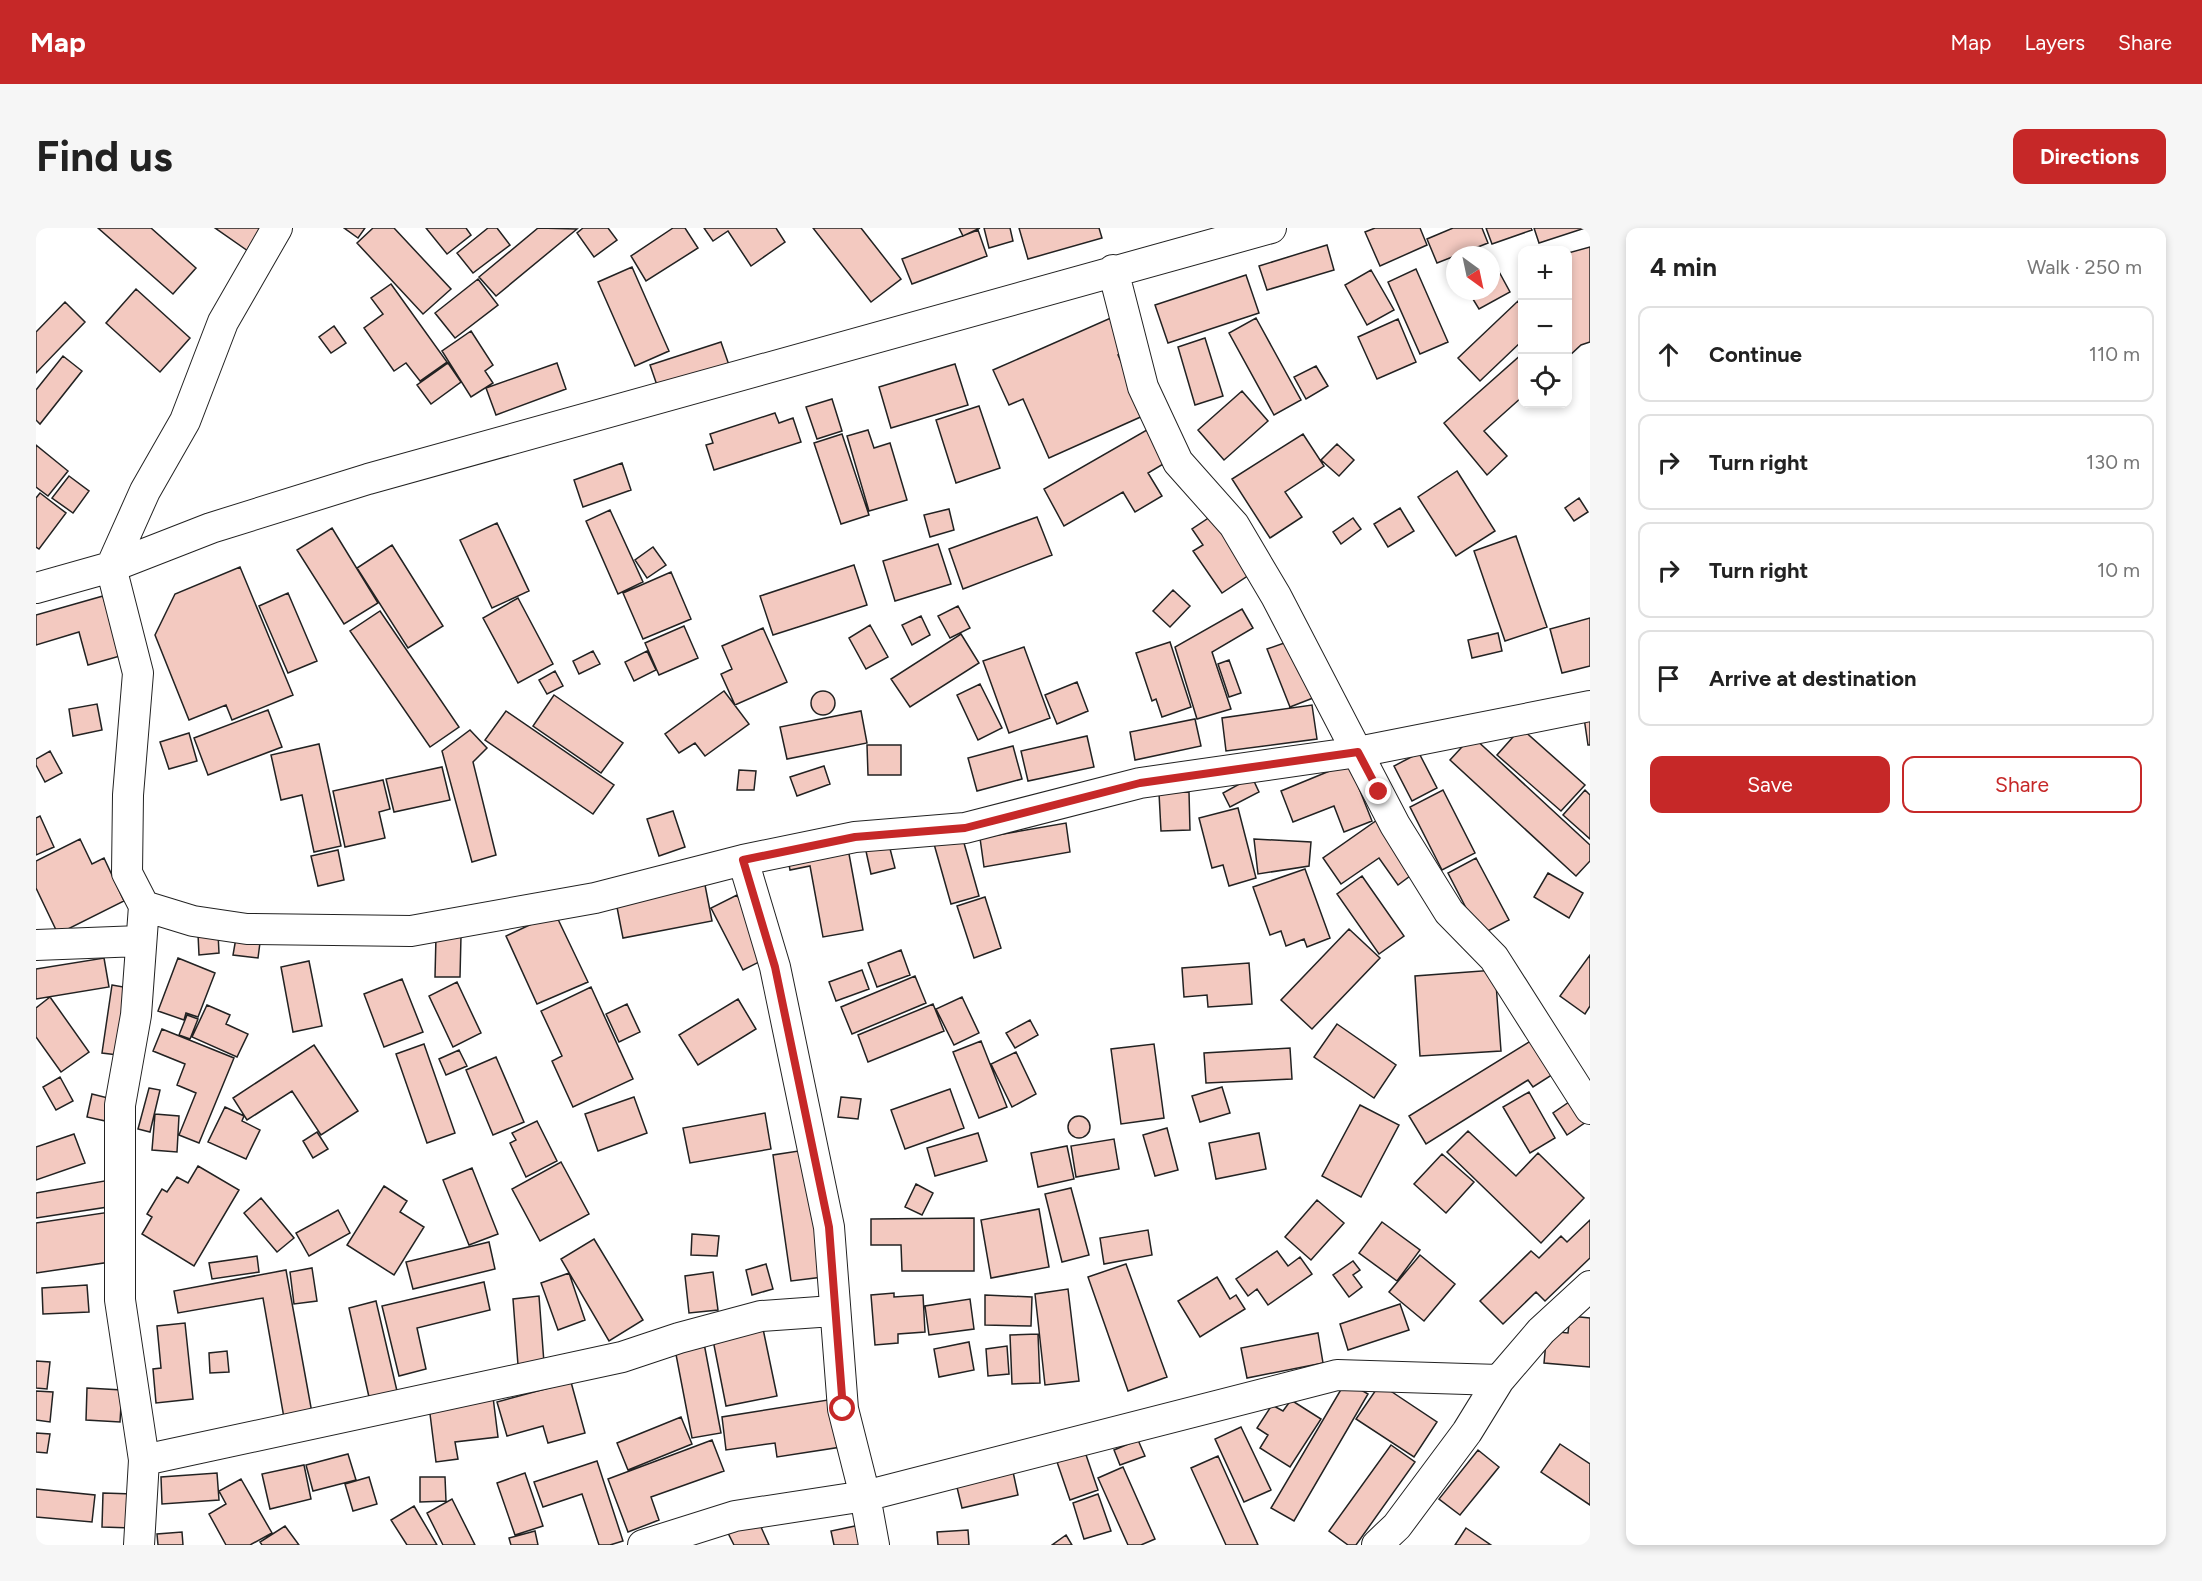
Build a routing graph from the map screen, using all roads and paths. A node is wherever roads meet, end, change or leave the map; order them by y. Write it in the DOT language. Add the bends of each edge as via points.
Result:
graph roads {
  1 [pos="277,228"];
  2 [pos="1271,228"];
  3 [pos="1113,270"];
  4 [pos="111,567"];
  5 [pos="36,588"];
  6 [pos="1590,706"];
  7 [pos="1358,752"];
  8 [pos="743,860"];
  9 [pos="144,906"];
  10 [pos="140,941"];
  11 [pos="36,945"];
  12 [pos="1590,1108"];
  13 [pos="1590,1286"];
  14 [pos="833,1311"];
  15 [pos="1499,1380"];
  16 [pos="144,1460"];
  17 [pos="865,1496"];
  18 [pos="139,1545"];
  19 [pos="643,1545"];
  20 [pos="874,1545"];
  21 [pos="1377,1545"];
  1 -- 4 [label="street" via="223,322 185,421 145,491"];
  2 -- 3 [label="street"];
  3 -- 4 [label="street" via="368,479 211,528"];
  3 -- 7 [label="street" via="1143,387 1178,462 1234,525"];
  4 -- 5 [label="street"];
  4 -- 9 [label="street" via="138,673 128,795 127,873"];
  6 -- 7 [label="street"];
  7 -- 8 [label="street" via="1140,783 965,828 855,837"];
  7 -- 12 [label="street" via="1395,825 1449,912 1494,957"];
  8 -- 9 [label="street" via="595,898 411,931 247,929 193,921"];
  8 -- 14 [label="street" via="775,967 829,1227"];
  9 -- 10 [label="street"];
  10 -- 11 [label="street"];
  10 -- 16 [label="street" via="136,1015 120,1105 120,1300"];
  13 -- 15 [label="street" via="1541,1331"];
  14 -- 16 [label="street" via="761,1316 622,1357"];
  14 -- 17 [label="street" via="843,1409"];
  15 -- 17 [label="street" via="1337,1375"];
  15 -- 21 [label="street" via="1446,1460 1397,1526"];
  16 -- 18 [label="street"];
  17 -- 19 [label="street" via="735,1516"];
  17 -- 20 [label="street"];
}
